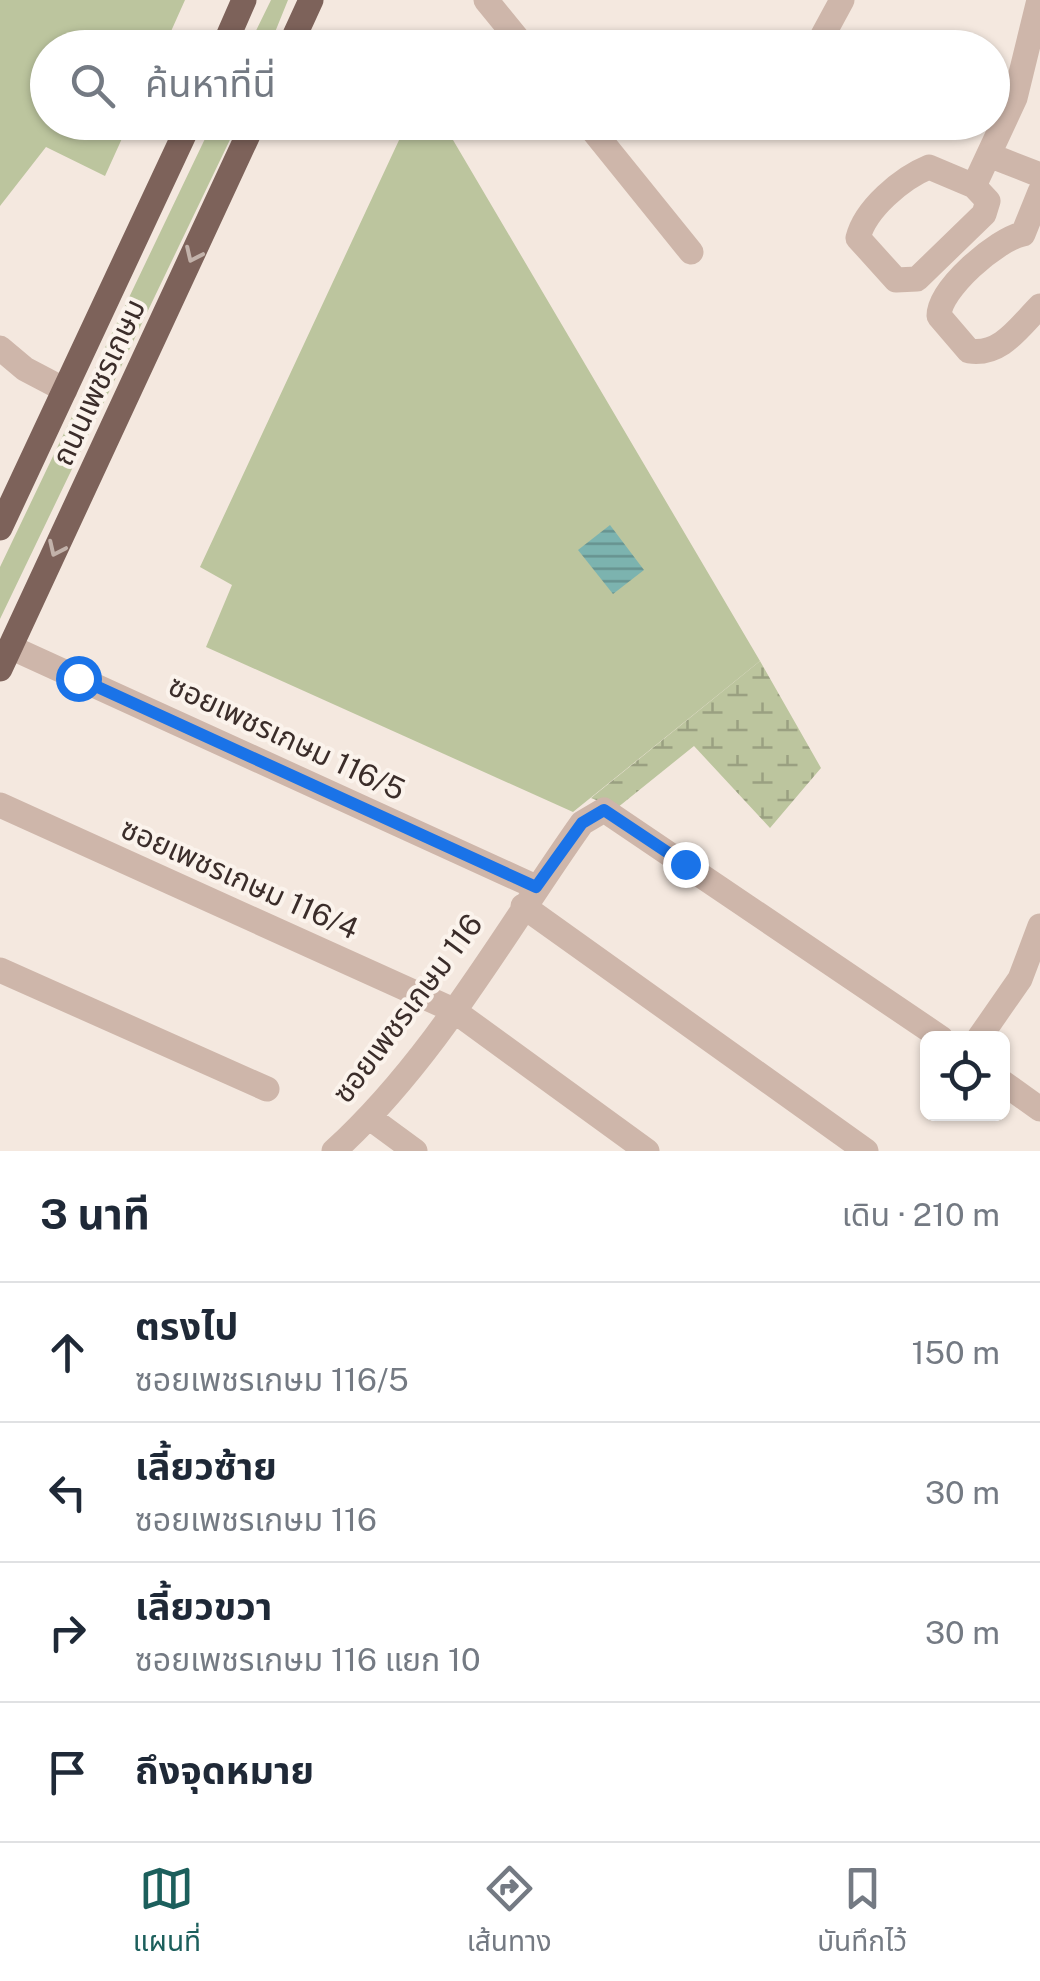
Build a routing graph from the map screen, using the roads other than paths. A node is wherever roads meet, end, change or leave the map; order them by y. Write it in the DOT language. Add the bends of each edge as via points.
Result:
graph roads {
  1 [pos="244,0"];
  2 [pos="310,0"];
  3 [pos="486,0"];
  4 [pos="842,0"];
  5 [pos="1039,0"];
  6 [pos="232,30"];
  7 [pos="297,30"];
  8 [pos="510,30"];
  9 [pos="826,30"];
  10 [pos="1010,109"];
  11 [pos="182,140"];
  12 [pos="246,140"];
  13 [pos="601,140"];
  14 [pos="996,140"];
  15 [pos="989,156"];
  16 [pos="1040,174"];
  17 [pos="974,186"];
  18 [pos="1040,192"];
  19 [pos="1032,240"];
  20 [pos="691,252"];
  21 [pos="1040,306"];
  22 [pos="0,348"];
  23 [pos="65,390"];
  24 [pos="0,528"];
  25 [pos="5,658"];
  26 [pos="0,806"];
  27 [pos="529,896"];
  28 [pos="1040,926"];
  29 [pos="0,970"];
  30 [pos="454,1010"];
  31 [pos="931,1031"];
  32 [pos="984,1031"];
  33 [pos="1010,1088"];
  34 [pos="268,1090"];
  35 [pos="1040,1109"];
  36 [pos="370,1118"];
  37 [pos="334,1151"];
  38 [pos="415,1151"];
  39 [pos="648,1151"];
  40 [pos="866,1151"];
  1 -- 6 [label="main road"];
  2 -- 7 [label="main road"];
  3 -- 8 [label="street"];
  4 -- 9 [label="street"];
  5 -- 10 [label="street"];
  11 -- 23 [label="main road, ถนนเพชรเกษม"];
  12 -- 25 [label="main road, ถนนเพชรเกษม, one-way"];
  13 -- 20 [label="street"];
  14 -- 15 [label="street"];
  15 -- 16 [label="street"];
  15 -- 17 [label="street"];
  17 -- 17 [label="street" via="929,167 870,212 858,238 896,280 917,279 984,214 988,201"];
  18 -- 19 [label="street"];
  19 -- 21 [label="street" via="1004,241 944,294 939,316 970,351 984,354"];
  22 -- 23 [label="street"];
  23 -- 24 [label="main road, ถนนเพชรเกษม"];
  25 -- 27 [label="street, ซอยเพชรเกษม 116/5"];
  26 -- 30 [label="street, ซอยเพชรเกษม 116/4"];
  27 -- 30 [label="street, ซอยเพชรเกษม 116"];
  27 -- 31 [label="street, ซอยเพชรเกษม 116" via="582,823 604,810"];
  27 -- 40 [label="street, ซอยเพชรเกษม 116/5"];
  28 -- 32 [label="street" via="1020,978"];
  29 -- 34 [label="street"];
  30 -- 36 [label="street, ซอยเพชรเกษม 116"];
  30 -- 39 [label="street, ซอยเพชรเกษม 116/4"];
  33 -- 35 [label="street"];
  36 -- 37 [label="street, ซอยเพชรเกษม 116"];
  36 -- 38 [label="street"];
}
